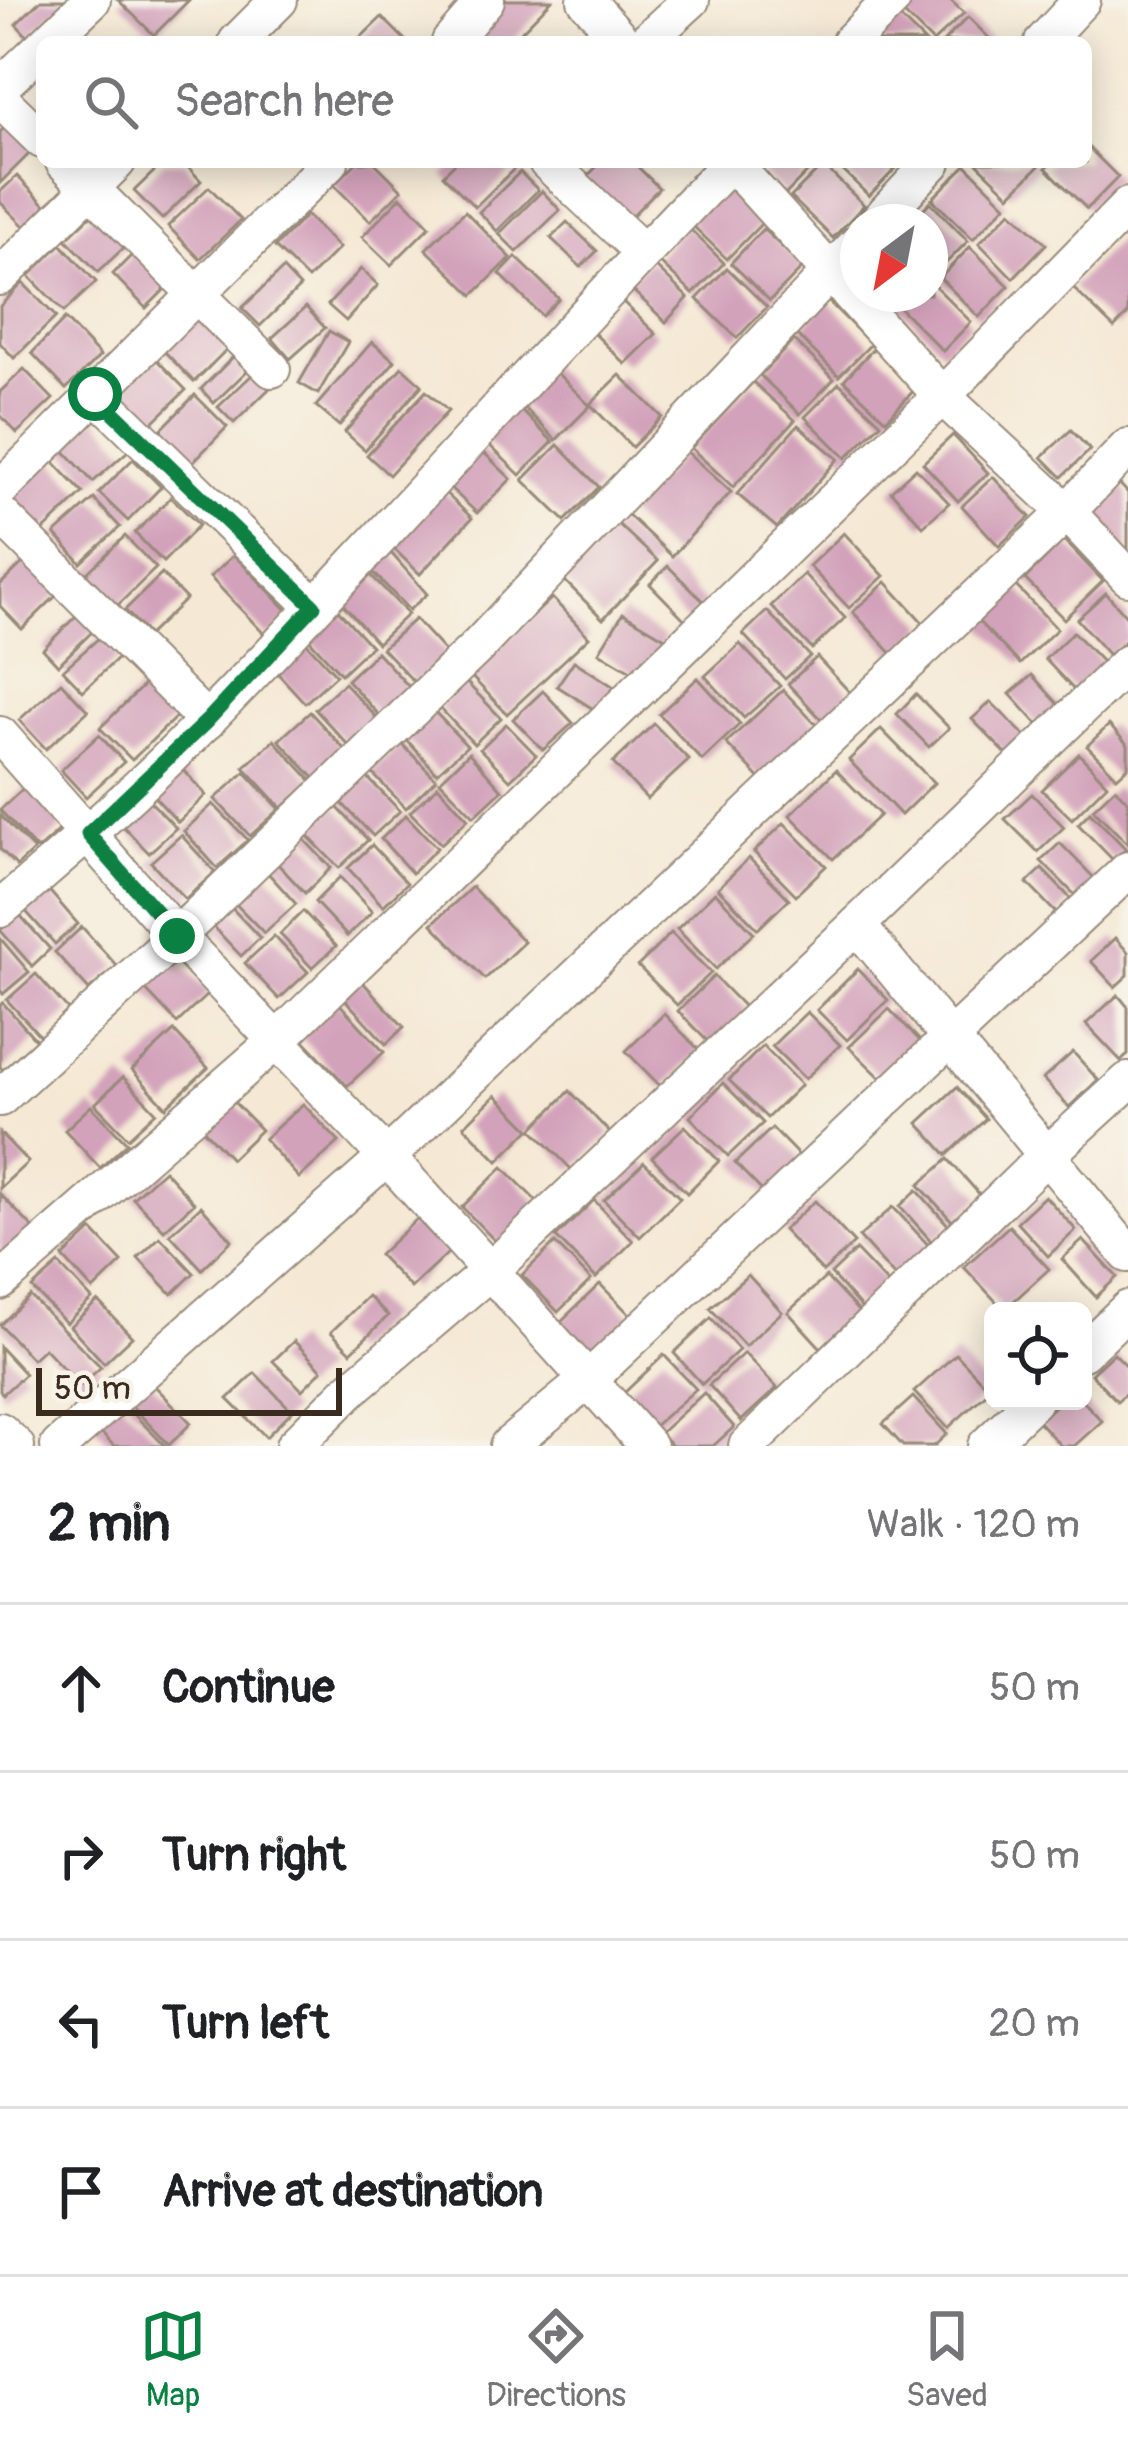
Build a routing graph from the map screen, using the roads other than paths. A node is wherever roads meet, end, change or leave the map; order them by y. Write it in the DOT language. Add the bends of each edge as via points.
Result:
graph roads {
  1 [pos="92,0"];
  2 [pos="279,0"];
  3 [pos="486,0"];
  4 [pos="586,0"];
  5 [pos="691,0"];
  6 [pos="892,0"];
  7 [pos="1082,0"];
  8 [pos="51,36"];
  9 [pos="243,36"];
  10 [pos="455,36"];
  11 [pos="618,36"];
  12 [pos="652,36"];
  13 [pos="856,36"];
  14 [pos="1049,36"];
  15 [pos="18,65"];
  16 [pos="36,121"];
  17 [pos="70,168"];
  18 [pos="111,168"];
  19 [pos="324,168"];
  20 [pos="553,168"];
  21 [pos="725,168"];
  22 [pos="736,168"];
  23 [pos="926,168"];
  24 [pos="90,188"];
  25 [pos="894,204"];
  26 [pos="1128,206"];
  27 [pos="643,252"];
  28 [pos="840,263"];
  29 [pos="831,273"];
  30 [pos="0,277"];
  31 [pos="197,293"];
  32 [pos="272,369"];
  33 [pos="95,394"];
  34 [pos="942,396"];
  35 [pos="1128,447"];
  36 [pos="0,489"];
  37 [pos="1067,512"];
  38 [pos="0,514"];
  39 [pos="1128,577"];
  40 [pos="314,606"];
  41 [pos="1128,663"];
  42 [pos="207,721"];
  43 [pos="0,735"];
  44 [pos="88,834"];
  45 [pos="1128,870"];
  46 [pos="0,909"];
  47 [pos="857,925"];
  48 [pos="177,936"];
  49 [pos="950,1038"];
  50 [pos="275,1042"];
  51 [pos="1128,1081"];
  52 [pos="0,1098"];
  53 [pos="1047,1155"];
  54 [pos="387,1157"];
  55 [pos="1128,1254"];
  56 [pos="490,1271"];
  57 [pos="0,1282"];
  58 [pos="1128,1309"];
  59 [pos="1092,1343"];
  60 [pos="588,1380"];
  61 [pos="1024,1410"];
  62 [pos="0,1431"];
  63 [pos="16,1446"];
  64 [pos="59,1446"];
  65 [pos="295,1446"];
  66 [pos="508,1446"];
  67 [pos="648,1446"];
  68 [pos="747,1446"];
  69 [pos="986,1446"];
  1 -- 8 [label="street"];
  2 -- 9 [label="street"];
  3 -- 10 [label="street"];
  4 -- 11 [label="street"];
  5 -- 12 [label="street"];
  6 -- 13 [label="street"];
  7 -- 14 [label="street"];
  15 -- 16 [label="street"];
  17 -- 24 [label="street"];
  18 -- 24 [label="street"];
  19 -- 31 [label="street"];
  20 -- 27 [label="street"];
  21 -- 27 [label="street"];
  22 -- 29 [label="street"];
  23 -- 25 [label="street"];
  24 -- 30 [label="street"];
  24 -- 31 [label="street"];
  26 -- 34 [label="street"];
  27 -- 40 [label="street"];
  28 -- 29 [label="street"];
  29 -- 34 [label="street"];
  29 -- 48 [label="street" via="478,646"];
  31 -- 32 [label="street"];
  31 -- 33 [label="street"];
  33 -- 36 [label="street"];
  33 -- 40 [label="street"];
  34 -- 37 [label="street"];
  34 -- 50 [label="street"];
  35 -- 37 [label="street"];
  37 -- 39 [label="street"];
  37 -- 54 [label="street"];
  38 -- 42 [label="street"];
  40 -- 42 [label="street"];
  41 -- 47 [label="street"];
  42 -- 44 [label="street"];
  43 -- 44 [label="street"];
  44 -- 46 [label="street"];
  44 -- 48 [label="street"];
  45 -- 49 [label="street"];
  47 -- 49 [label="street"];
  47 -- 56 [label="street"];
  48 -- 50 [label="street"];
  48 -- 52 [label="street"];
  49 -- 53 [label="street"];
  49 -- 60 [label="street"];
  50 -- 54 [label="street"];
  50 -- 57 [label="street"];
  51 -- 53 [label="street"];
  53 -- 55 [label="street"];
  53 -- 68 [label="street"];
  54 -- 56 [label="street"];
  54 -- 64 [label="street"];
  56 -- 60 [label="street"];
  56 -- 65 [label="street"];
  58 -- 59 [label="street"];
  60 -- 66 [label="street"];
  60 -- 67 [label="street"];
  61 -- 69 [label="street"];
  62 -- 63 [label="street"];
}
